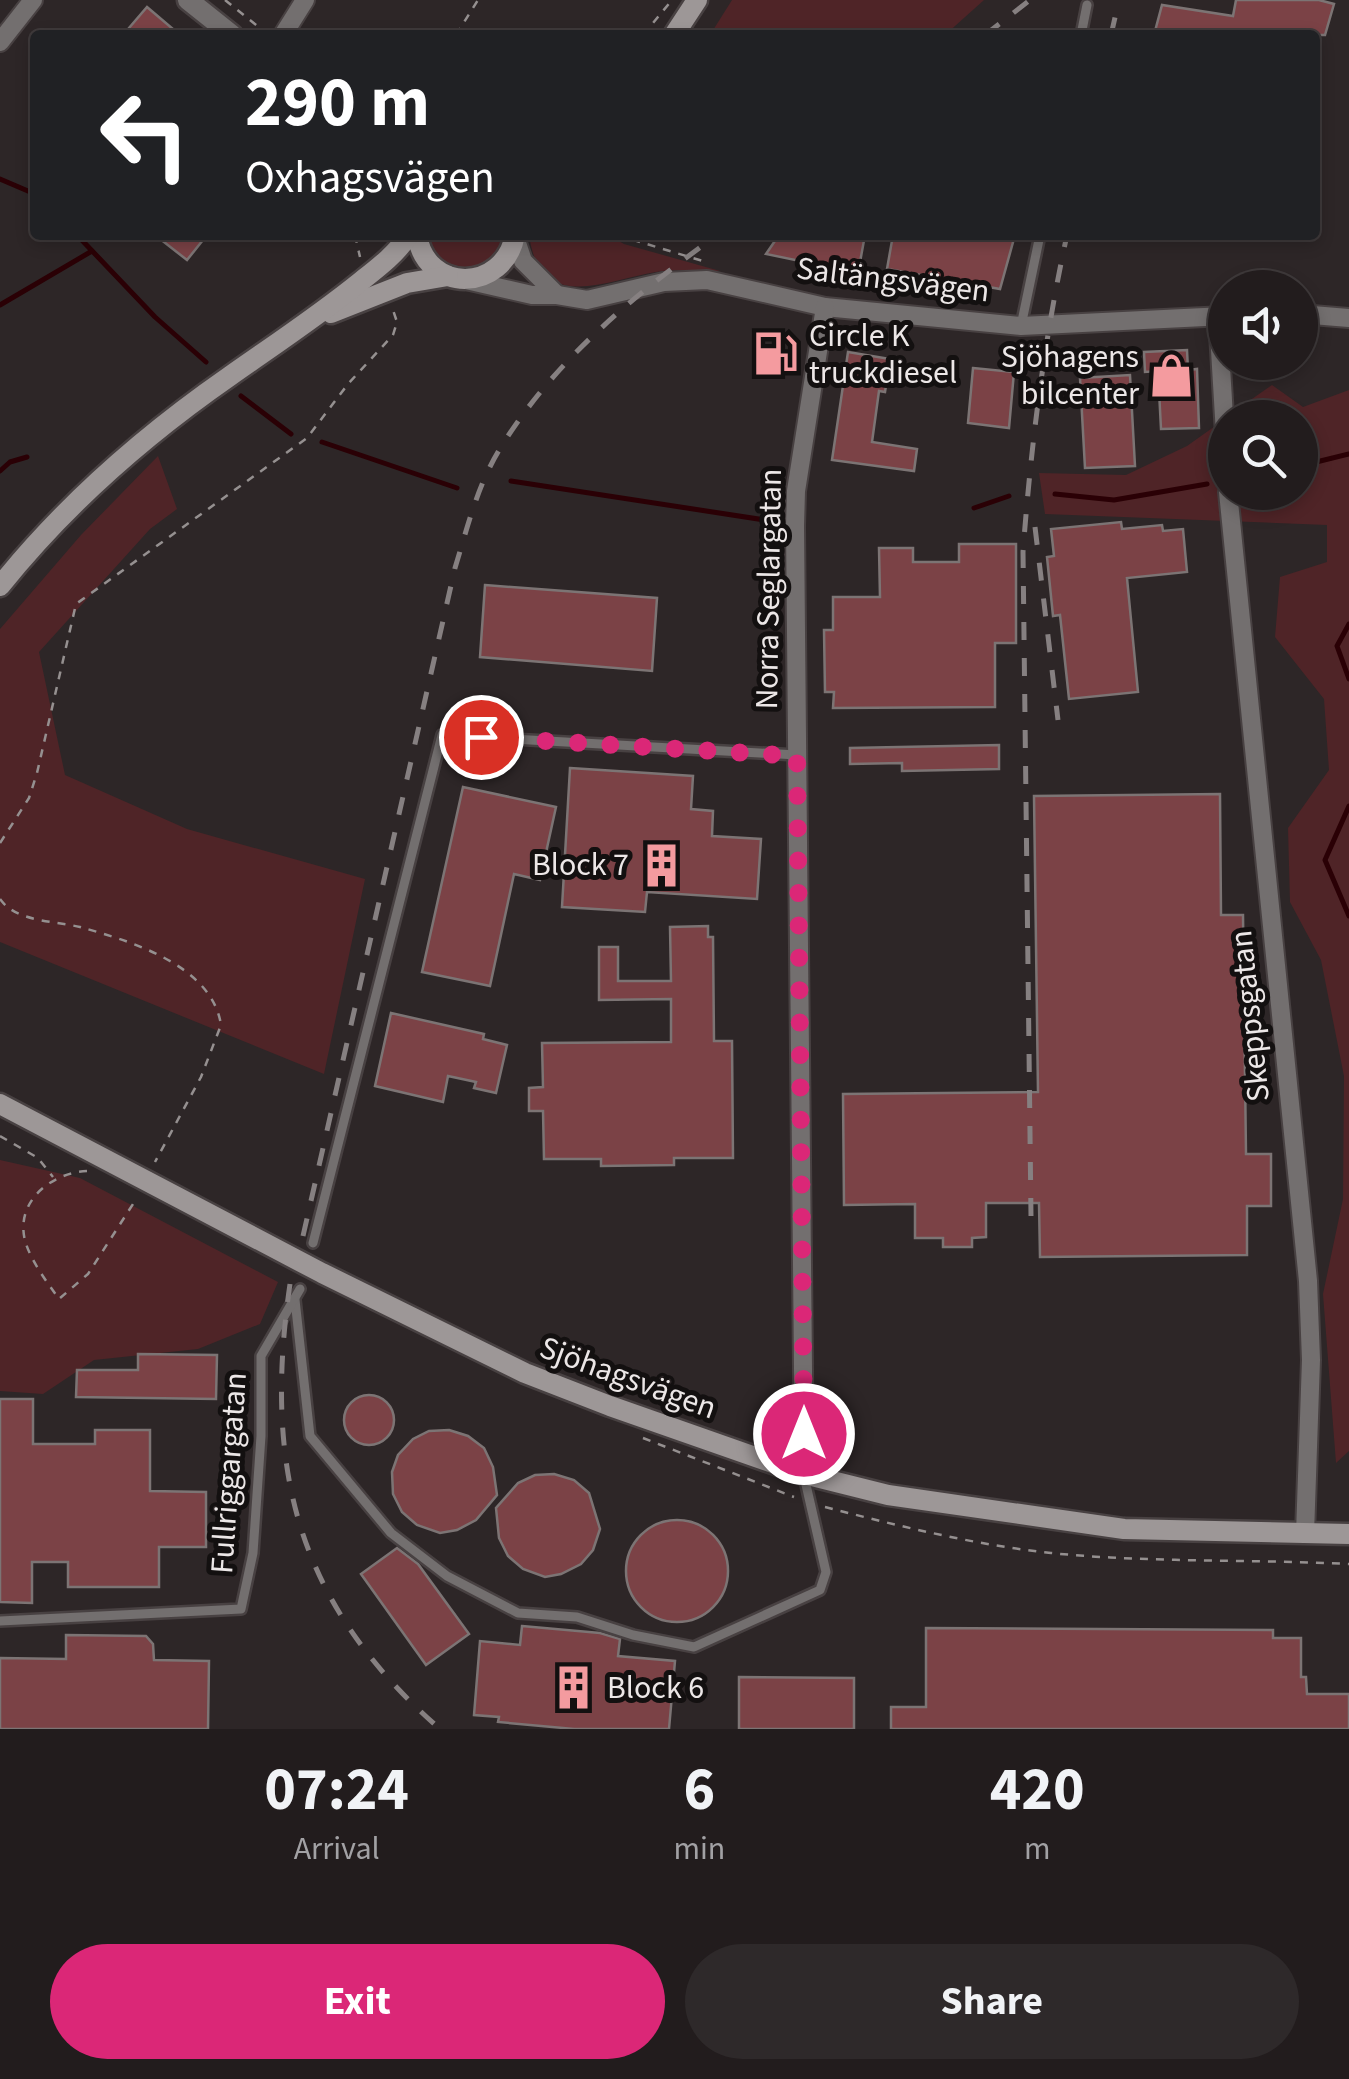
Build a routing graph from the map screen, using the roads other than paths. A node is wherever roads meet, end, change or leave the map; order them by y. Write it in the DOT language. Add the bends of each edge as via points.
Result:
graph roads {
  1 [pos="34,0"];
  2 [pos="188,0"];
  3 [pos="306,0"];
  4 [pos="696,0"];
  5 [pos="1087,5"];
  6 [pos="226,30"];
  7 [pos="286,30"];
  8 [pos="677,30"];
  9 [pos="1082,30"];
  10 [pos="0,42"];
  11 [pos="406,240"];
  12 [pos="419,240"];
  13 [pos="513,240"];
  14 [pos="516,240"];
  15 [pos="1039,240"];
  16 [pos="454,278"];
  17 [pos="557,295"];
  18 [pos="825,307"];
  19 [pos="1318,315"];
  20 [pos="1208,317"];
  21 [pos="1349,318"];
  22 [pos="313,320"];
  23 [pos="1021,326"];
  24 [pos="1230,510"];
  25 [pos="0,586"];
  26 [pos="797,756"];
  27 [pos="0,1104"];
  28 [pos="313,1243"];
  29 [pos="300,1288"];
  30 [pos="295,1300"];
  31 [pos="804,1474"];
  32 [pos="1305,1534"];
  33 [pos="1349,1534"];
  34 [pos="0,1622"];
  1 -- 10 [label="street"];
  2 -- 6 [label="street"];
  3 -- 7 [label="street"];
  4 -- 8 [label="main road"];
  5 -- 9 [label="lane"];
  11 -- 22 [label="main road"];
  12 -- 16 [label="main road" via="428,262"];
  13 -- 16 [label="main road" via="497,268 481,277"];
  14 -- 17 [label="street" via="524,260"];
  15 -- 23 [label="lane"];
  16 -- 17 [label="street, Saltängsvägen"];
  16 -- 22 [label="main road" via="407,283"];
  17 -- 18 [label="street, Saltängsvägen" via="587,300 664,282 707,280"];
  18 -- 23 [label="street, Saltängsvägen"];
  18 -- 26 [label="street, Norra Seglargatan" via="796,491"];
  19 -- 21 [label="street"];
  20 -- 23 [label="street, Saltängsvägen"];
  22 -- 25 [label="main road" via="146,439 49,529"];
  24 -- 32 [label="street, Skeppsgatan" via="1308,1281"];
  26 -- 28 [label="lane" via="442,735"];
  26 -- 31 [label="street, Norra Seglargatan"];
  27 -- 31 [label="main road, Sjöhagsvägen" via="525,1373"];
  29 -- 30 [label="lane, Fullriggargatan"];
  30 -- 31 [label="lane" via="310,1436 392,1533 448,1576 518,1613 577,1618 694,1647 820,1590 826,1572"];
  30 -- 34 [label="lane, Fullriggargatan" via="261,1356 253,1553 241,1609"];
  31 -- 32 [label="main road, Sjöhagsvägen" via="888,1495 1124,1529"];
  32 -- 33 [label="main road, Sjöhagsvägen"];
}
